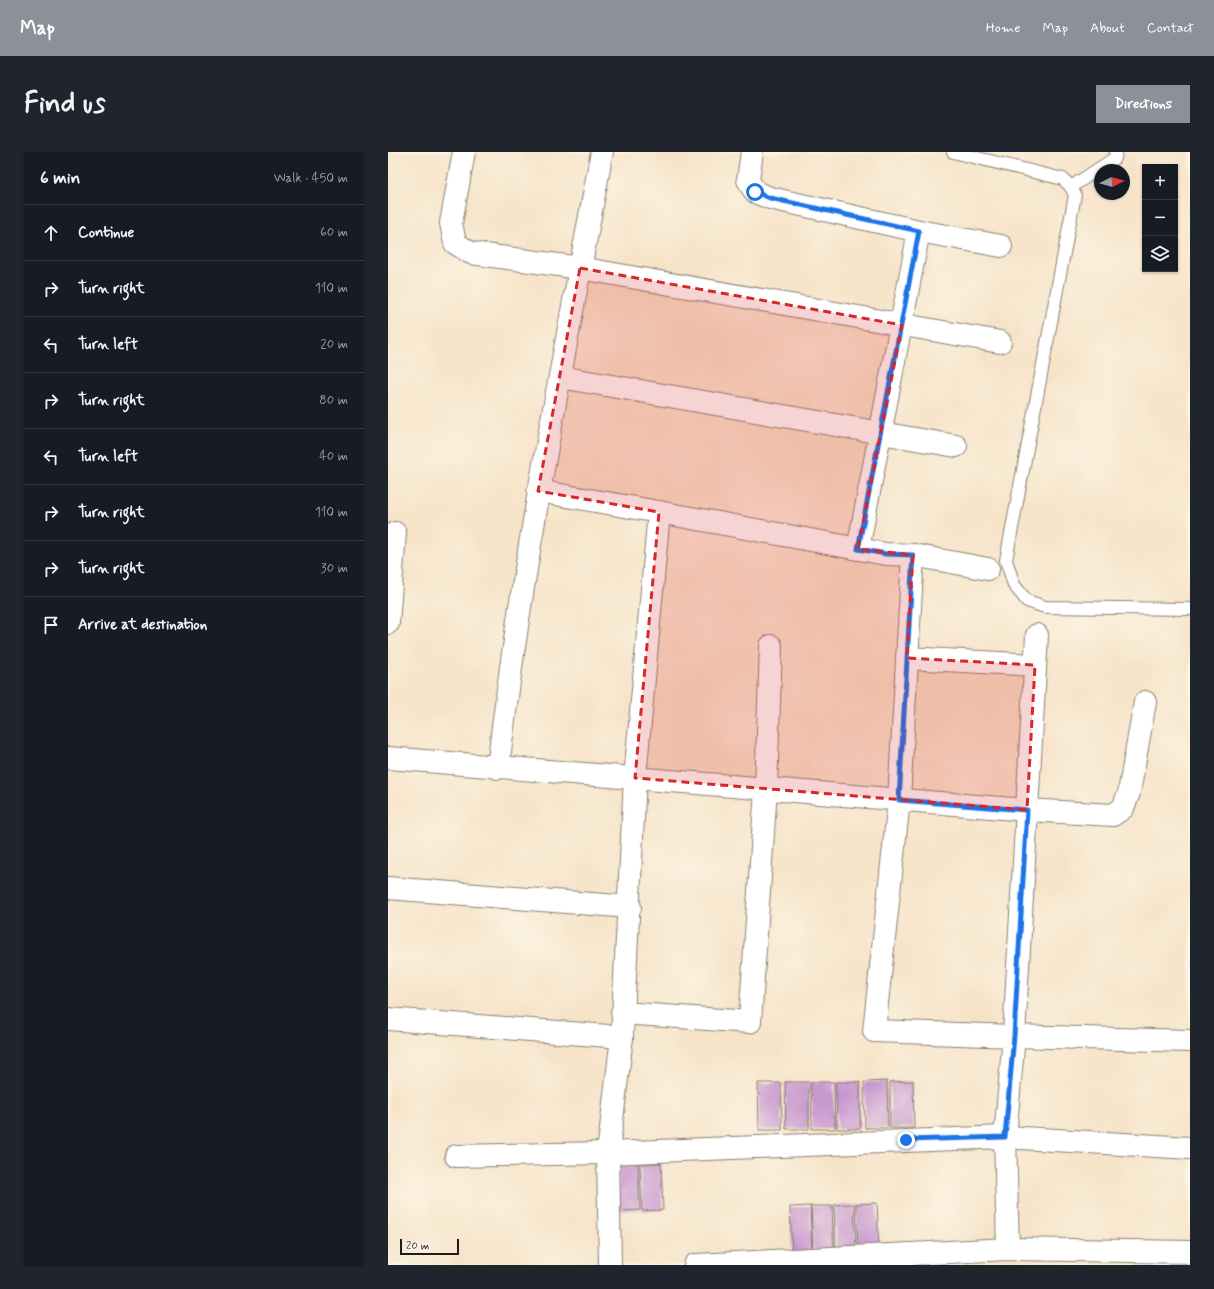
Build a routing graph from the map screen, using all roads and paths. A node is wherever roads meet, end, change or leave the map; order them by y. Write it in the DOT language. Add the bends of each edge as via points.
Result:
graph roads {
  1 [pos="464,152"];
  2 [pos="602,152"];
  3 [pos="752,152"];
  4 [pos="953,152"];
  5 [pos="1116,152"];
  6 [pos="1071,187"];
  7 [pos="919,231"];
  8 [pos="1001,246"];
  9 [pos="580,268"];
  10 [pos="902,325"];
  11 [pos="1000,342"];
  12 [pos="560,377"];
  13 [pos="881,433"];
  14 [pos="956,446"];
  15 [pos="538,492"];
  16 [pos="660,512"];
  17 [pos="395,533"];
  18 [pos="858,549"];
  19 [pos="913,555"];
  20 [pos="988,569"];
  21 [pos="1190,609"];
  22 [pos="388,623"];
  23 [pos="1037,635"];
  24 [pos="771,646"];
  25 [pos="907,658"];
  26 [pos="1035,665"];
  27 [pos="1145,702"];
  28 [pos="388,758"];
  29 [pos="498,768"];
  30 [pos="635,778"];
  31 [pos="766,788"];
  32 [pos="899,800"];
  33 [pos="1027,810"];
  34 [pos="388,888"];
  35 [pos="630,907"];
  36 [pos="622,1013"];
  37 [pos="388,1018"];
  38 [pos="1014,1036"];
  39 [pos="622,1037"];
  40 [pos="1190,1041"];
  41 [pos="1005,1137"];
  42 [pos="1190,1148"];
  43 [pos="608,1154"];
  44 [pos="456,1156"];
  45 [pos="1008,1249"];
  46 [pos="1190,1252"];
  47 [pos="610,1265"];
  48 [pos="695,1265"];
  1 -- 9 [label="street" via="451,223 454,243 471,253"];
  2 -- 9 [label="street"];
  3 -- 7 [label="street" via="748,180 755,192 770,198"];
  4 -- 6 [label="lane" via="1063,179"];
  5 -- 6 [label="lane" via="1115,158"];
  6 -- 21 [label="lane" via="1075,195 1074,204 1006,560 1014,585 1027,601 1045,607"];
  7 -- 8 [label="street"];
  7 -- 10 [label="street"];
  9 -- 10 [label="street"];
  9 -- 12 [label="street"];
  10 -- 11 [label="street"];
  10 -- 13 [label="street"];
  12 -- 13 [label="street"];
  12 -- 15 [label="street"];
  13 -- 14 [label="street"];
  13 -- 18 [label="street"];
  15 -- 16 [label="street"];
  15 -- 29 [label="street" via="507,690"];
  16 -- 18 [label="street"];
  16 -- 30 [label="street"];
  17 -- 22 [label="street"];
  18 -- 19 [label="street"];
  19 -- 20 [label="street"];
  19 -- 25 [label="street"];
  23 -- 26 [label="street"];
  24 -- 31 [label="street"];
  25 -- 26 [label="street"];
  25 -- 32 [label="street"];
  26 -- 33 [label="street"];
  27 -- 33 [label="street" via="1129,793 1123,808 1113,815 1101,816"];
  28 -- 29 [label="street"];
  29 -- 30 [label="street"];
  30 -- 31 [label="street"];
  30 -- 35 [label="street"];
  31 -- 32 [label="street"];
  31 -- 36 [label="street" via="750,1022"];
  32 -- 33 [label="street"];
  32 -- 38 [label="street" via="874,1031"];
  33 -- 38 [label="street"];
  34 -- 35 [label="street"];
  35 -- 36 [label="street"];
  36 -- 39 [label="street"];
  37 -- 39 [label="street"];
  38 -- 40 [label="street"];
  38 -- 41 [label="street"];
  39 -- 43 [label="street"];
  41 -- 42 [label="street"];
  41 -- 43 [label="street"];
  41 -- 45 [label="street"];
  43 -- 44 [label="street"];
  43 -- 47 [label="street"];
  45 -- 46 [label="street"];
  45 -- 48 [label="street"];
}
